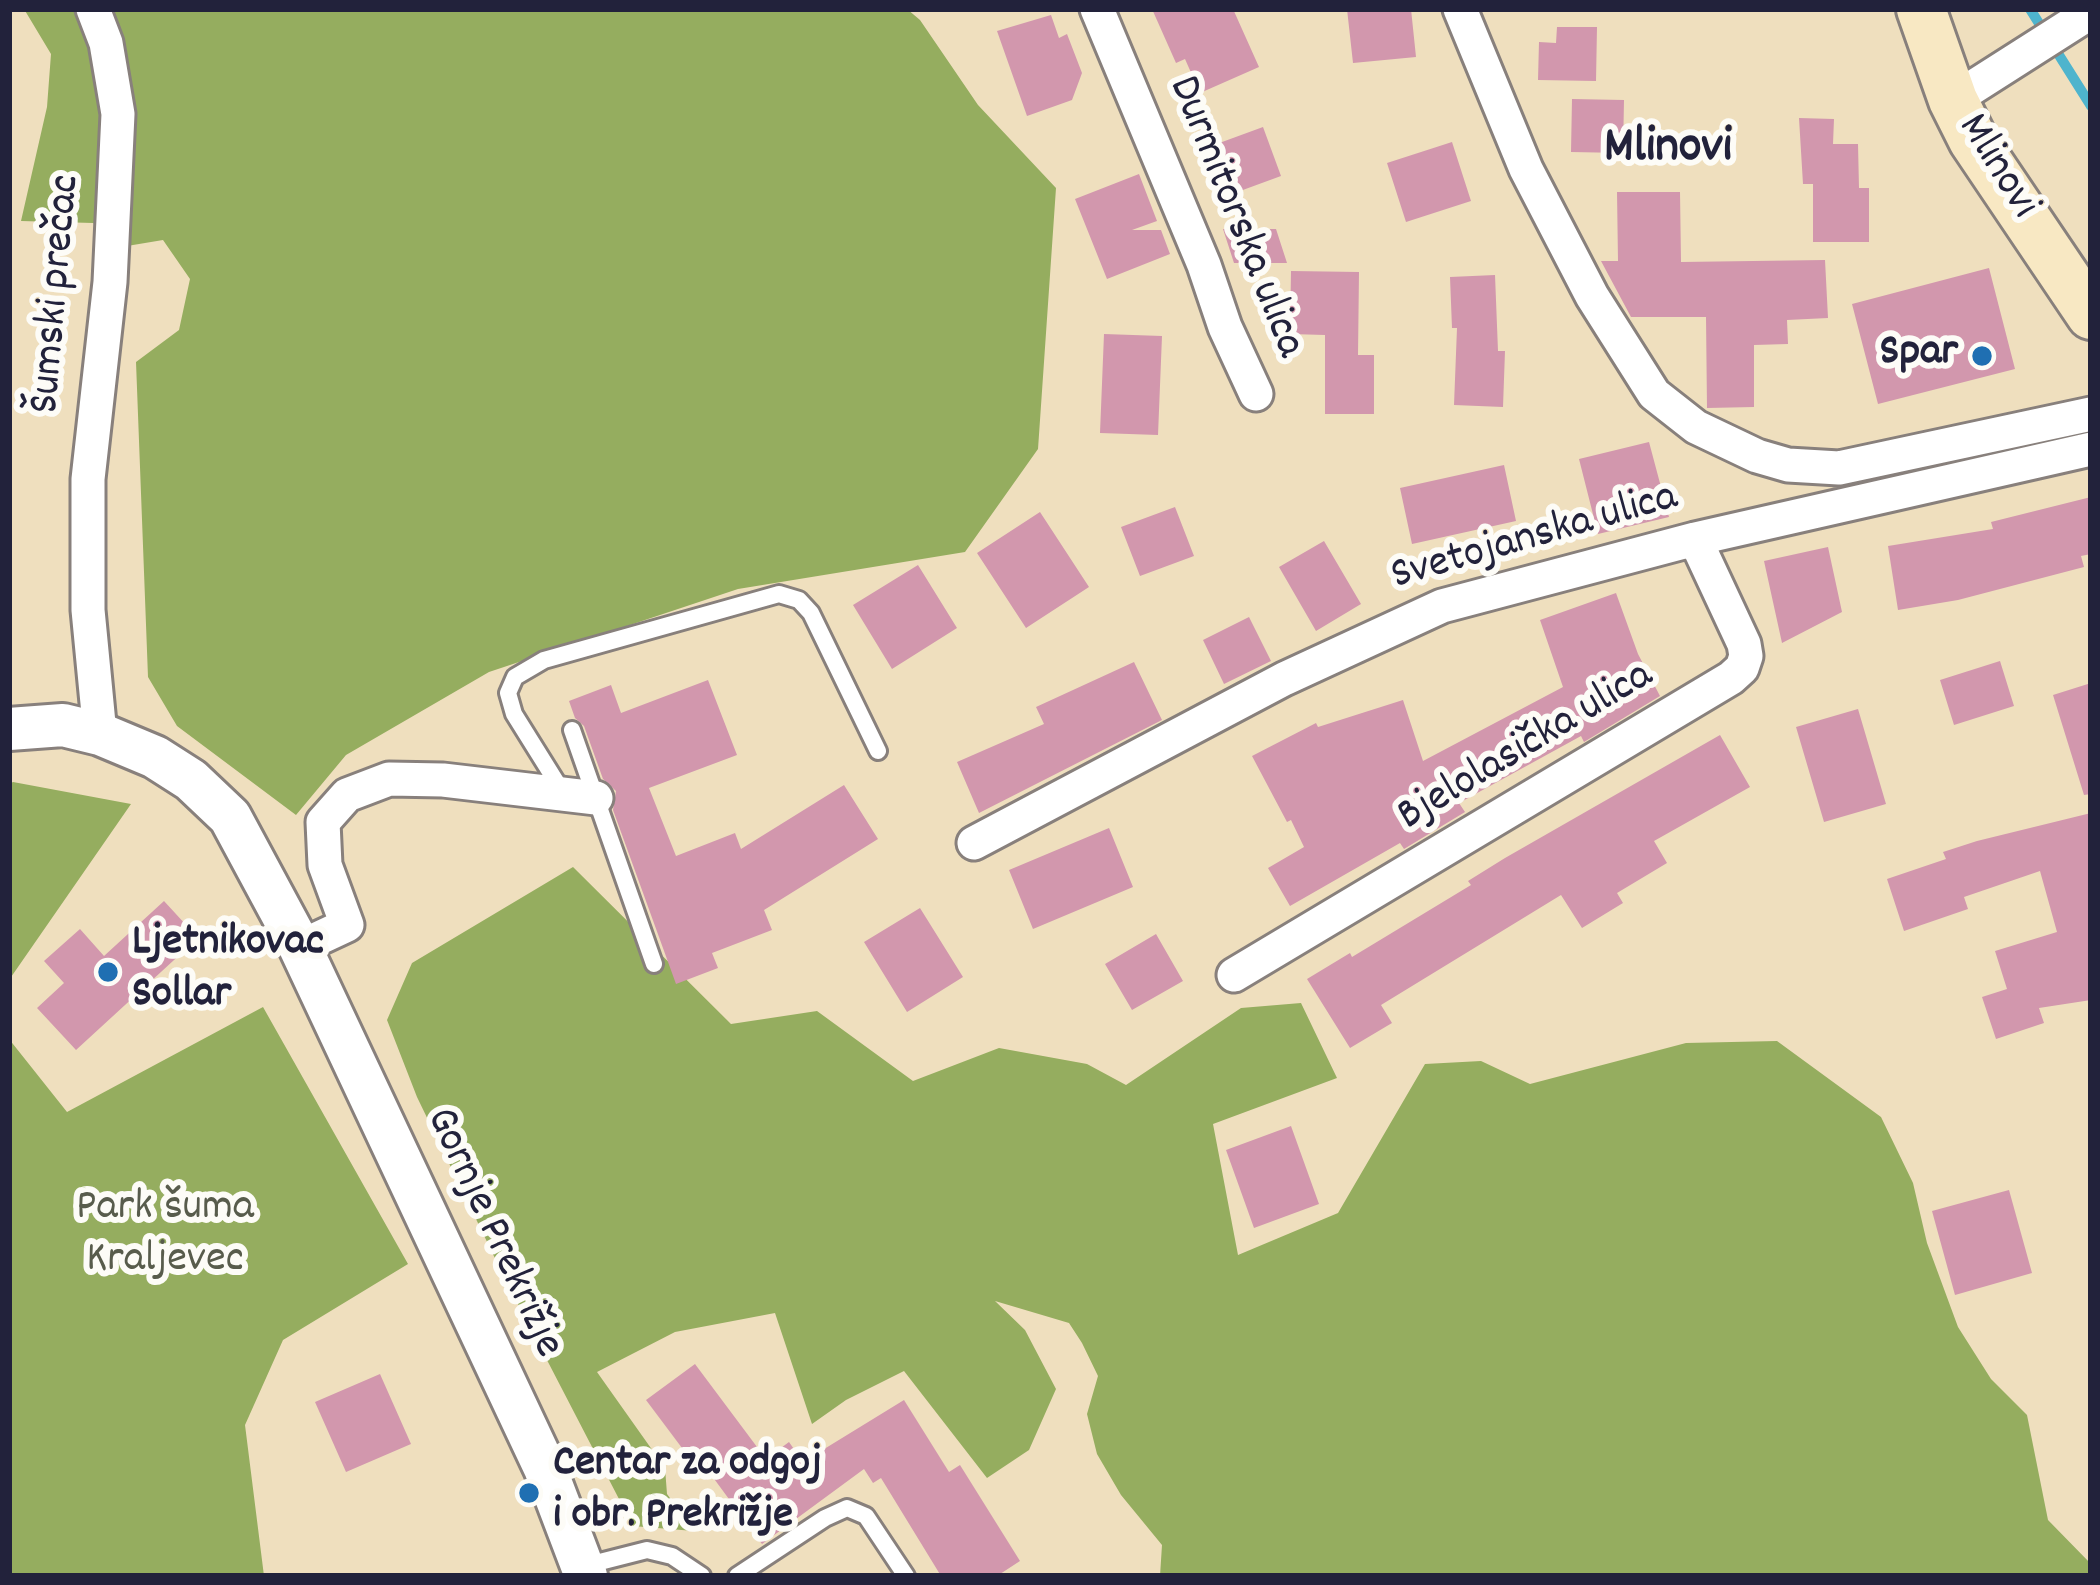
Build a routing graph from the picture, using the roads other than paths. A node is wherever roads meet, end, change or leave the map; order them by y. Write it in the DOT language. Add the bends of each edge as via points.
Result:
graph roads {
  1 [pos="93,9"];
  2 [pos="1097,9"];
  3 [pos="1460,9"];
  4 [pos="1921,9"];
  5 [pos="2080,17"];
  6 [pos="1953,100"];
  7 [pos="2091,315"];
  8 [pos="1256,394"];
  9 [pos="2091,414"];
  10 [pos="2091,448"];
  11 [pos="1694,539"];
  12 [pos="9,729"];
  13 [pos="572,730"];
  14 [pos="100,734"];
  15 [pos="878,751"];
  16 [pos="579,795"];
  17 [pos="974,843"];
  18 [pos="300,947"];
  19 [pos="654,964"];
  20 [pos="1234,975"];
  21 [pos="585,1571"];
  22 [pos="702,1576"];
  23 [pos="737,1576"];
  24 [pos="906,1576"];
  1 -- 14 [label="street, Šumski prečac" via="118,114 88,479 88,610"];
  2 -- 8 [label="street, Durmitorska ulica"];
  3 -- 9 [label="street" via="1526,169 1592,296 1654,394 1696,427 1788,465 1839,468"];
  4 -- 6 [label="main road, Mlinovi"];
  5 -- 6 [label="street"];
  6 -- 7 [label="main road, Mlinovi"];
  10 -- 11 [label="street, Svetojanska ulica"];
  11 -- 17 [label="street, Svetojanska ulica" via="1404,621"];
  11 -- 20 [label="street, Bjelolasička ulica" via="1744,644 1742,668 1731,679"];
  12 -- 14 [label="street, Gornje Prekrižje" via="63,725"];
  13 -- 16 [label="lane"];
  14 -- 18 [label="street, Gornje Prekrižje" via="191,780 230,817"];
  15 -- 16 [label="lane" via="811,613 779,594 544,660 514,677 514,714"];
  16 -- 18 [label="street" via="389,779 346,795 323,822 325,866 347,925"];
  16 -- 19 [label="lane"];
  18 -- 21 [label="street, Gornje Prekrižje" via="545,1468"];
  21 -- 22 [label="lane, Gornje Prekrižje" via="647,1550"];
  23 -- 24 [label="lane" via="848,1508 866,1516"];
}
